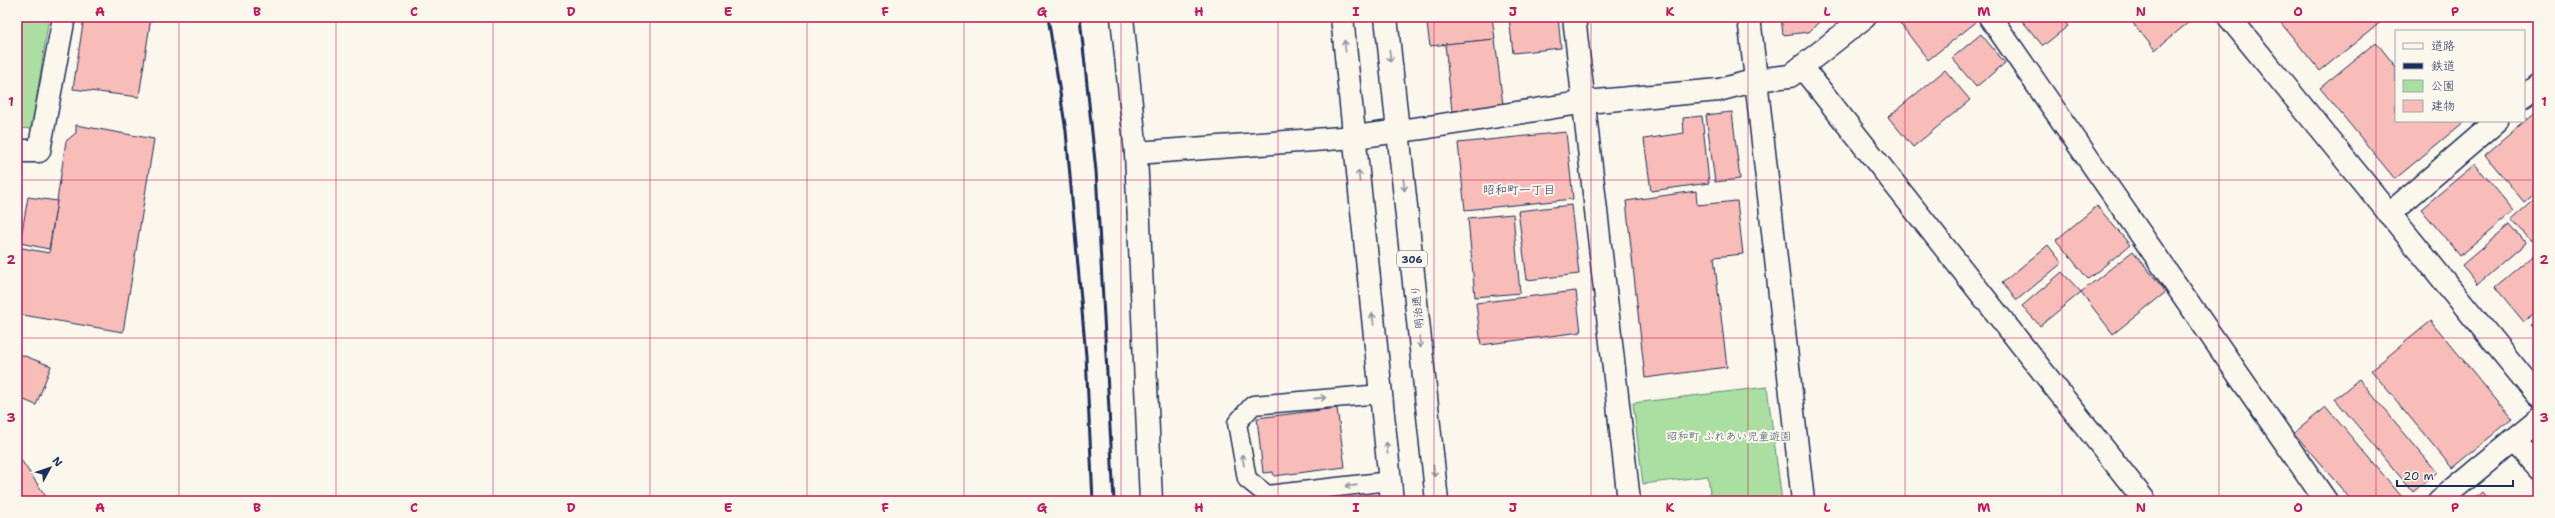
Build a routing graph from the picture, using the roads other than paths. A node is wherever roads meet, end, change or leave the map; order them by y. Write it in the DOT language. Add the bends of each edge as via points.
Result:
graph roads {
  1 [pos="64,17"];
  2 [pos="1122,17"];
  3 [pos="1342,17"];
  4 [pos="1386,17"];
  5 [pos="1574,17"];
  6 [pos="1749,17"];
  7 [pos="1865,17"];
  8 [pos="1990,17"];
  9 [pos="2229,17"];
  10 [pos="1802,67"];
  11 [pos="1756,80"];
  12 [pos="2538,85"];
  13 [pos="2525,96"];
  14 [pos="1586,102"];
  15 [pos="2496,122"];
  16 [pos="1398,132"];
  17 [pos="1356,137"];
  18 [pos="17,151"];
  19 [pos="1136,153"];
  20 [pos="2389,214"];
  21 [pos="1381,394"];
  22 [pos="2538,396"];
  23 [pos="2538,420"];
  24 [pos="2513,440"];
  25 [pos="2538,468"];
  26 [pos="1391,491"];
  27 [pos="1152,501"];
  28 [pos="1437,501"];
  29 [pos="1629,501"];
  30 [pos="1803,501"];
  31 [pos="2145,501"];
  32 [pos="2326,501"];
  33 [pos="2439,501"];
  1 -- 18 [label="street" via="39,151"];
  2 -- 19 [label="street"];
  17 -- 3 [label="street, one-way"];
  4 -- 16 [label="street, 明治通り / 306, one-way"];
  5 -- 14 [label="street"];
  6 -- 11 [label="street"];
  7 -- 10 [label="street"];
  8 -- 32 [label="street"];
  9 -- 20 [label="street"];
  10 -- 11 [label="street" via="1790,76"];
  10 -- 31 [label="street"];
  11 -- 14 [label="street" via="1719,90"];
  11 -- 30 [label="street"];
  12 -- 13 [label="street"];
  14 -- 16 [label="street"];
  14 -- 29 [label="street"];
  15 -- 20 [label="street"];
  16 -- 17 [label="street"];
  16 -- 28 [label="street, 明治通り / 306, one-way"];
  17 -- 19 [label="street"];
  21 -- 17 [label="street, one-way"];
  19 -- 27 [label="street"];
  20 -- 22 [label="street"];
  26 -- 21 [label="street, one-way"];
  26 -- 21 [label="lane, one-way" via="1267,495 1247,479 1237,423 1253,405"];
  23 -- 24 [label="street"];
  24 -- 25 [label="street"];
  24 -- 33 [label="street"];
}
